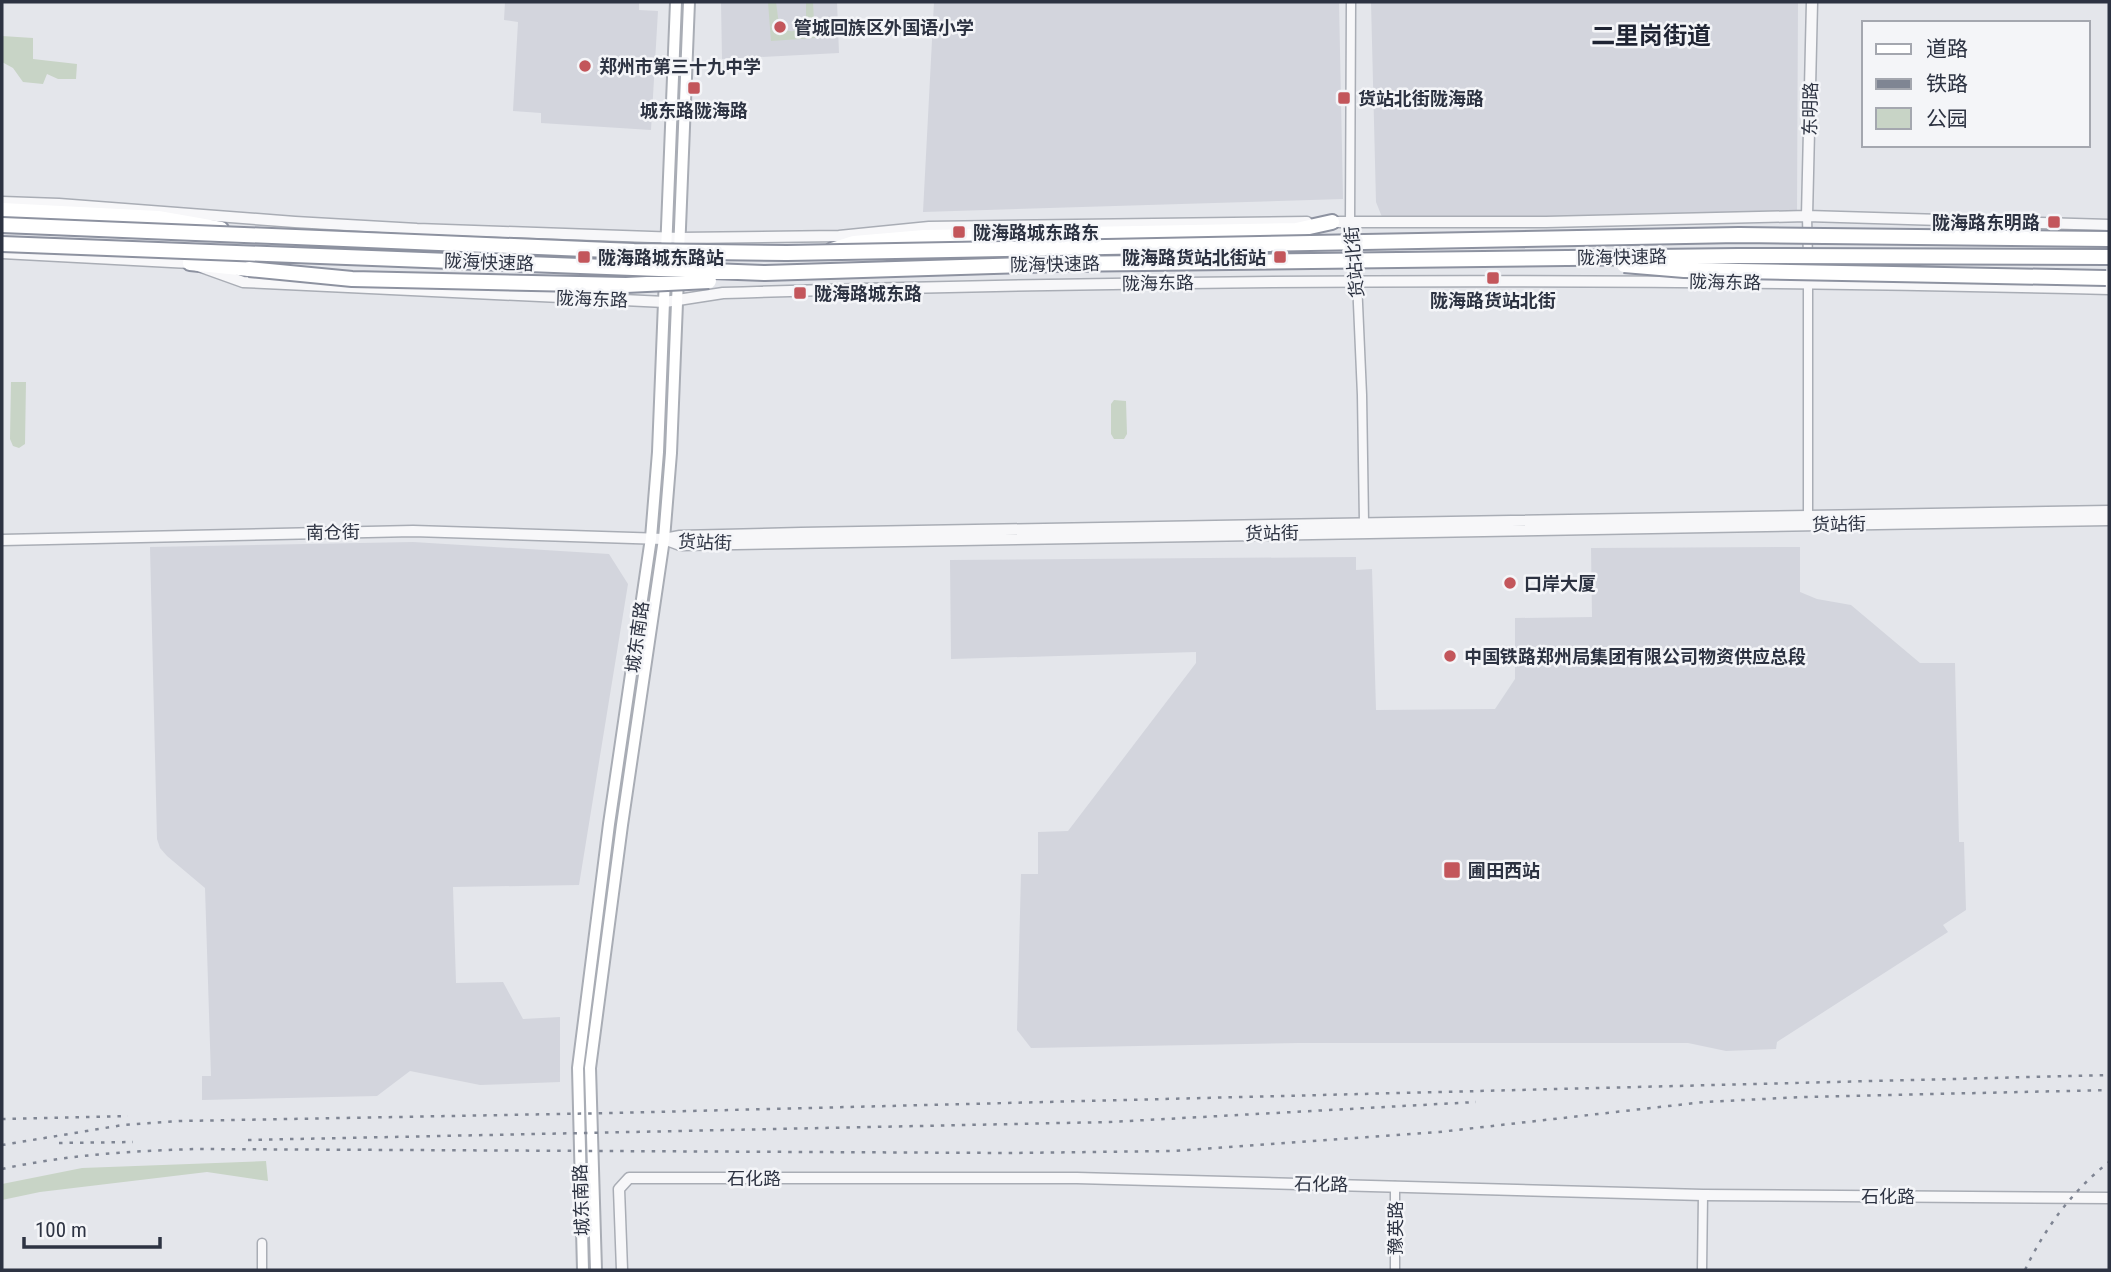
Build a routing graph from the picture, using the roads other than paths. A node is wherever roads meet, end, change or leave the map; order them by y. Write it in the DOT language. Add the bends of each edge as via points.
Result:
graph roads {
  1 [pos="676,2"];
  2 [pos="689,2"];
  3 [pos="1351,2"];
  4 [pos="1812,2"];
  5 [pos="2,202"];
  6 [pos="2,210"];
  7 [pos="1807,216"];
  8 [pos="1332,222"];
  9 [pos="1350,222"];
  10 [pos="2,225"];
  11 [pos="2109,225"];
  12 [pos="261,236"];
  13 [pos="666,237"];
  14 [pos="680,238"];
  15 [pos="2109,239"];
  16 [pos="2,244"];
  17 [pos="824,252"];
  18 [pos="2,253"];
  19 [pos="2109,257"];
  20 [pos="1560,258"];
  21 [pos="190,263"];
  22 [pos="837,270"];
  23 [pos="1357,281"];
  24 [pos="2108,282"];
  25 [pos="1808,283"];
  26 [pos="677,299"];
  27 [pos="665,302"];
  28 [pos="2109,511"];
  29 [pos="1808,516"];
  30 [pos="2109,520"];
  31 [pos="1364,522"];
  32 [pos="651,539"];
  33 [pos="2,540"];
  34 [pos="664,540"];
  35 [pos="1395,1186"];
  36 [pos="1703,1195"];
  37 [pos="2109,1198"];
  38 [pos="262,1243"];
  39 [pos="262,1270"];
  40 [pos="583,1270"];
  41 [pos="596,1270"];
  42 [pos="622,1270"];
  43 [pos="1395,1270"];
  44 [pos="1702,1270"];
  1 -- 13 [label="main road, 城东南路"];
  2 -- 14 [label="main road, 城东南路"];
  3 -- 9 [label="street, 货站北街"];
  4 -- 7 [label="street, 东明路"];
  5 -- 13 [label="street" via="390,227"];
  6 -- 12 [label="highway, bridge" via="158,218"];
  7 -- 9 [label="street"];
  7 -- 11 [label="street"];
  7 -- 25 [label="street"];
  8 -- 9 [label="street"];
  8 -- 14 [label="street" via="929,227 839,236"];
  8 -- 17 [label="highway, bridge" via="1296,230 924,237 854,243"];
  9 -- 23 [label="street, 货站北街"];
  10 -- 12 [label="highway, 陇海快速路, bridge"];
  12 -- 17 [label="highway, 陇海快速路, bridge" via="634,251"];
  13 -- 14 [label="street"];
  13 -- 27 [label="main road, 城东南路"];
  14 -- 26 [label="main road, 城东南路"];
  15 -- 17 [label="highway, 陇海快速路, bridge" via="1739,235"];
  16 -- 22 [label="highway, 陇海快速路, bridge" via="692,271"];
  18 -- 21 [label="street, 陇海东路"];
  19 -- 20 [label="highway, 陇海快速路, bridge"];
  20 -- 22 [label="highway, 陇海快速路, bridge"];
  20 -- 24 [label="highway, bridge" via="1684,270"];
  21 -- 22 [label="highway, bridge" via="352,279 626,285 765,279"];
  21 -- 27 [label="street, 陇海东路" via="243,282"];
  23 -- 25 [label="street, 陇海东路"];
  23 -- 26 [label="street, 陇海东路" via="779,291"];
  23 -- 31 [label="street, 货站北街"];
  24 -- 25 [label="street, 陇海东路"];
  25 -- 29 [label="street"];
  26 -- 27 [label="street, 陇海东路"];
  26 -- 34 [label="main road, 城东南路"];
  27 -- 32 [label="main road, 城东南路"];
  28 -- 29 [label="street, 货站街"];
  29 -- 31 [label="street, 货站街"];
  30 -- 34 [label="street, 货站街" via="680,545"];
  31 -- 34 [label="street, 货站街" via="680,536"];
  32 -- 33 [label="street, 南仓街" via="414,531"];
  32 -- 34 [label="street, 南仓街"];
  32 -- 40 [label="main road, 城东南路" via="578,1068"];
  34 -- 41 [label="main road, 城东南路" via="590,1069"];
  35 -- 36 [label="street, 石化路"];
  35 -- 42 [label="street, 石化路" via="1077,1178 629,1178 619,1189"];
  35 -- 43 [label="street, 豫英路"];
  36 -- 37 [label="street, 石化路"];
  36 -- 44 [label="street"];
  38 -- 39 [label="street"];
}
